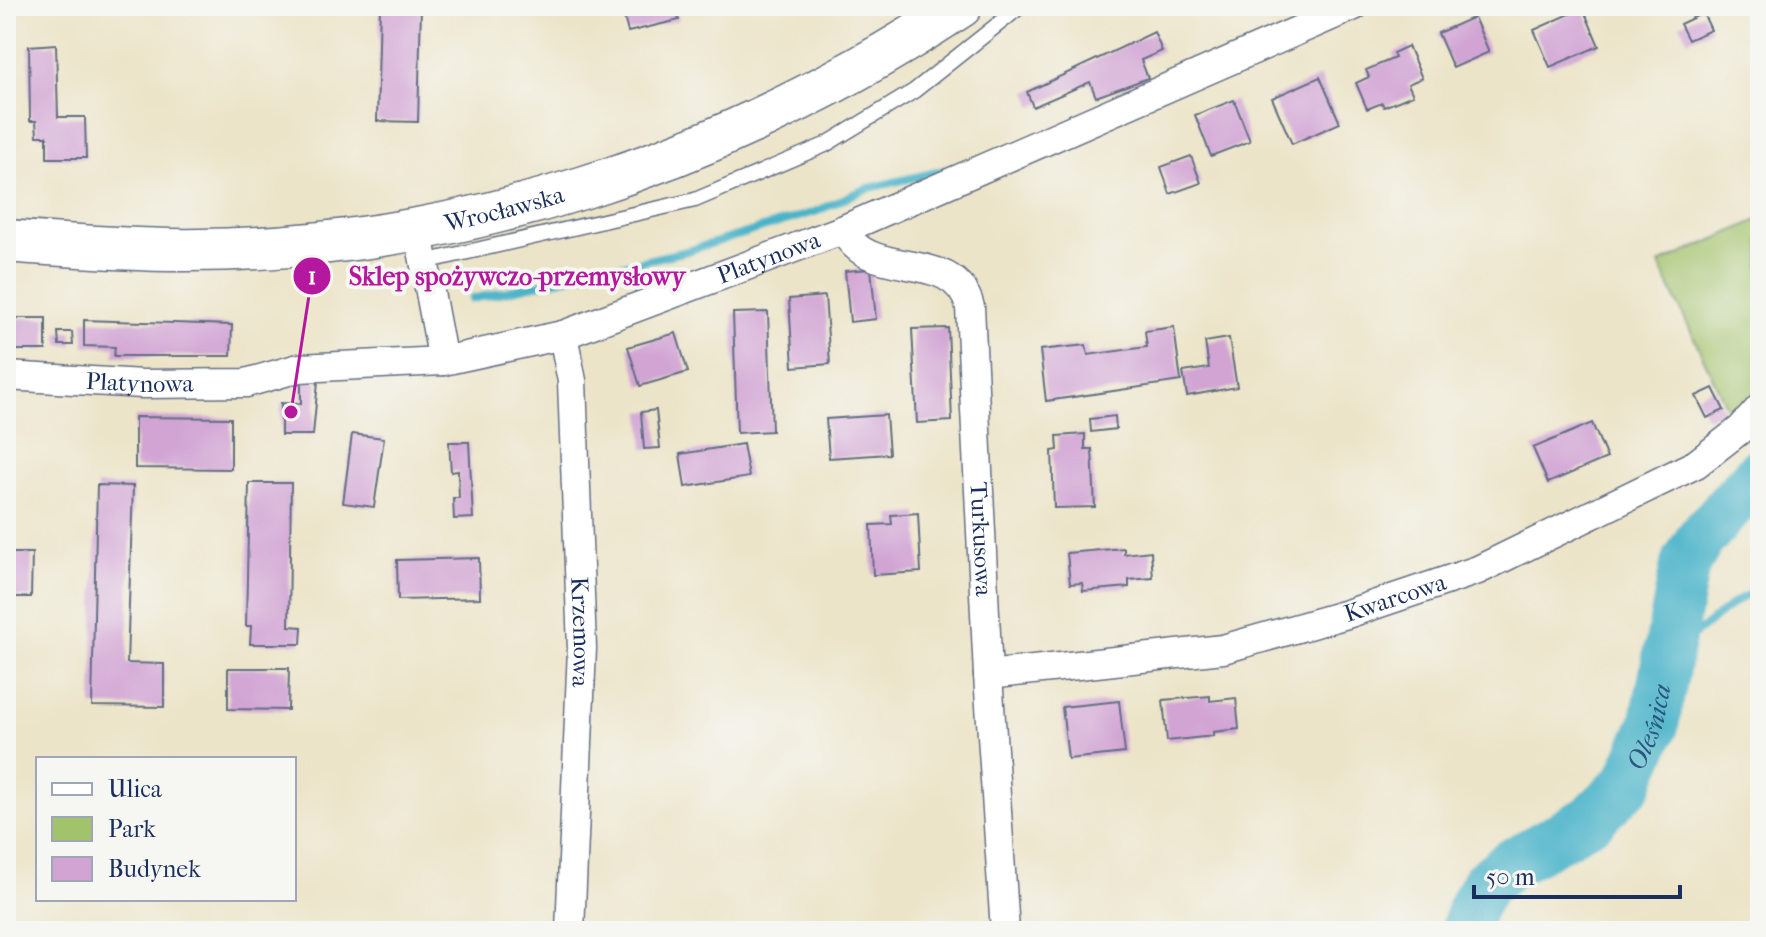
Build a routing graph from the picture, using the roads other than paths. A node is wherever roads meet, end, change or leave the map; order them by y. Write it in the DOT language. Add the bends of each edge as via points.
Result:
graph roads {
  1 [pos="961,6"];
  2 [pos="1021,6"];
  3 [pos="1354,6"];
  4 [pos="842,230"];
  5 [pos="6,241"];
  6 [pos="421,245"];
  7 [pos="563,335"];
  8 [pos="443,361"];
  9 [pos="6,376"];
  10 [pos="1760,408"];
  11 [pos="988,675"];
  12 [pos="570,931"];
  13 [pos="1005,931"];
  1 -- 6 [label="main road, Wrocławska" via="808,97 659,164"];
  2 -- 6 [label="lane" via="914,91 825,145 695,200"];
  3 -- 4 [label="street, Platynowa"];
  4 -- 7 [label="street, Platynowa"];
  4 -- 11 [label="street, Turkusowa" via="870,255 941,272 966,292"];
  5 -- 6 [label="main road, Wrocławska" via="172,250"];
  6 -- 8 [label="street"];
  7 -- 8 [label="street, Platynowa"];
  7 -- 12 [label="street, Krzemowa" via="572,381 582,648"];
  8 -- 9 [label="street, Platynowa" via="299,368 246,383 143,384"];
  10 -- 11 [label="street, Kwarcowa" via="1696,464 1463,575 1223,649"];
  11 -- 13 [label="street, Turkusowa"];
}
